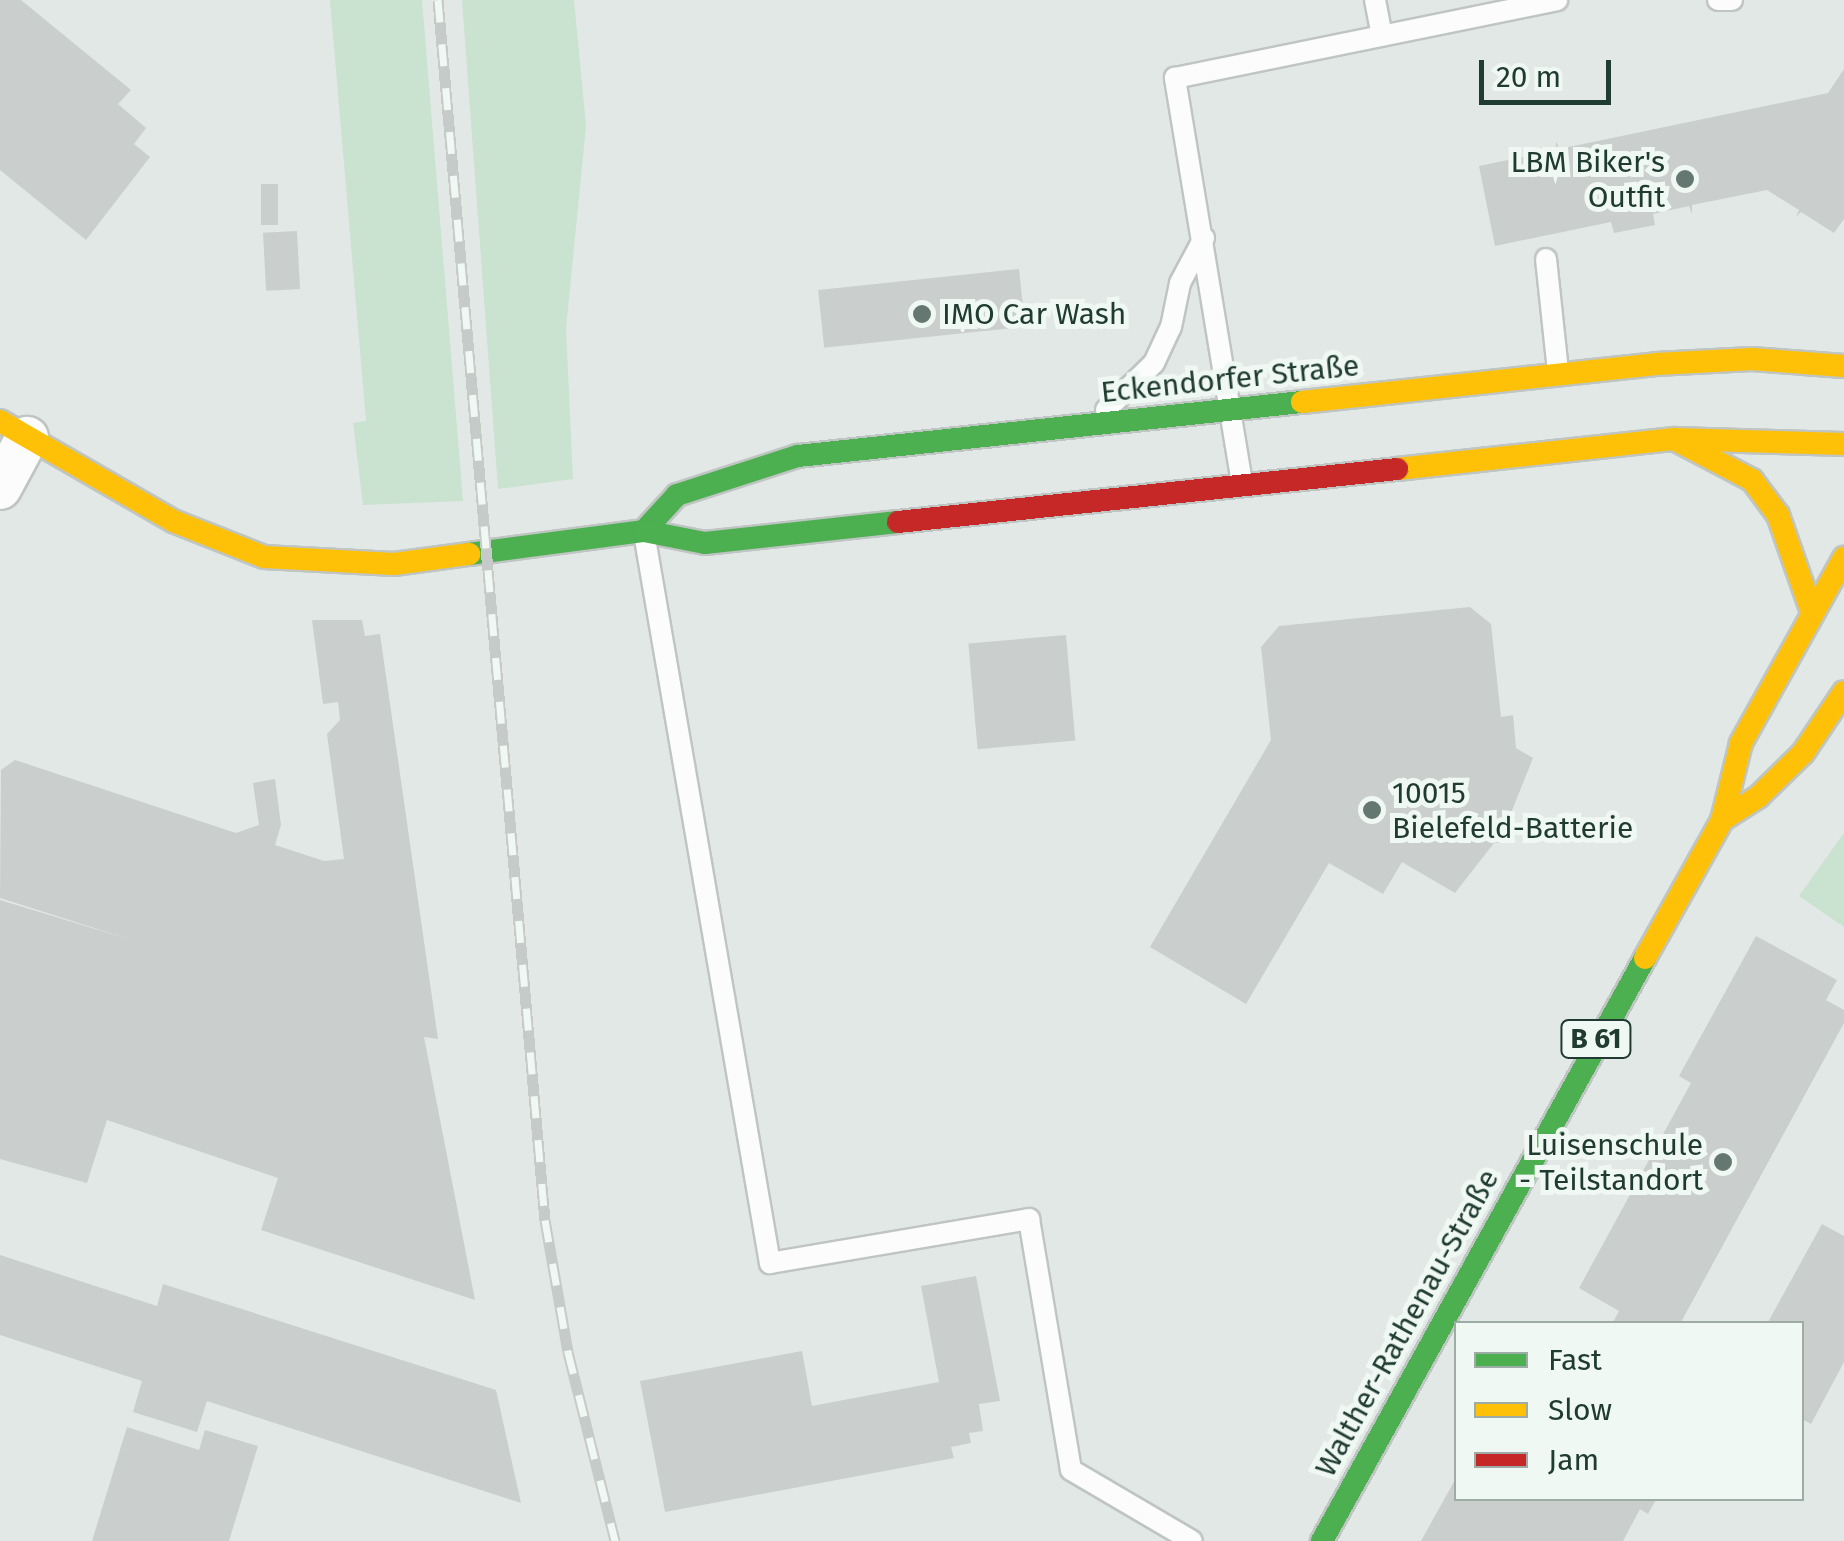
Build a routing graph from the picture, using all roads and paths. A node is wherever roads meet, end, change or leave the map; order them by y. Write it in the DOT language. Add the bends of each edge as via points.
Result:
graph roads {
  1 [pos="1375,0"];
  2 [pos="1557,0"];
  3 [pos="1718,0"];
  4 [pos="1732,0"];
  5 [pos="1518,6"];
  6 [pos="1382,34"];
  7 [pos="1204,238"];
  8 [pos="1546,259"];
  9 [pos="1844,366"];
  10 [pos="1558,373"];
  11 [pos="1230,409"];
  12 [pos="1075,427"];
  13 [pos="14,429"];
  14 [pos="1674,439"];
  15 [pos="1844,444"];
  16 [pos="1242,483"];
  17 [pos="0,488"];
  18 [pos="644,531"];
  19 [pos="1844,558"];
  20 [pos="1812,612"];
  21 [pos="1844,692"];
  22 [pos="1722,820"];
  23 [pos="1192,1541"];
  24 [pos="1322,1541"];
  1 -- 6 [label="lane"];
  2 -- 5 [label="lane"];
  3 -- 4 [label="lane"];
  5 -- 6 [label="lane"];
  6 -- 7 [label="lane" via="1175,78"];
  7 -- 11 [label="lane"];
  7 -- 12 [label="lane" via="1180,282 1172,328 1154,363 1114,406"];
  8 -- 10 [label="lane"];
  9 -- 10 [label="main road, Eckendorfer Straße" via="1752,360"];
  10 -- 11 [label="main road, Eckendorfer Straße"];
  11 -- 12 [label="main road, Eckendorfer Straße"];
  11 -- 16 [label="lane"];
  12 -- 18 [label="main road, Eckendorfer Straße" via="798,456 735,471 677,494"];
  13 -- 17 [label="street"];
  13 -- 18 [label="main road" via="174,521 264,557 394,564"];
  14 -- 15 [label="main road"];
  14 -- 16 [label="main road"];
  14 -- 20 [label="main road" via="1752,480 1786,531"];
  16 -- 18 [label="main road" via="705,542"];
  18 -- 23 [label="lane" via="770,1263 1029,1219 1071,1470"];
  19 -- 20 [label="main road, Walther-Rathenau-Straße / B 61"];
  20 -- 22 [label="main road, Walther-Rathenau-Straße / B 61" via="1741,743"];
  21 -- 22 [label="main road, Walther-Rathenau-Straße / B 61" via="1803,753 1758,797"];
  22 -- 24 [label="main road, Walther-Rathenau-Straße / B 61"];
}
